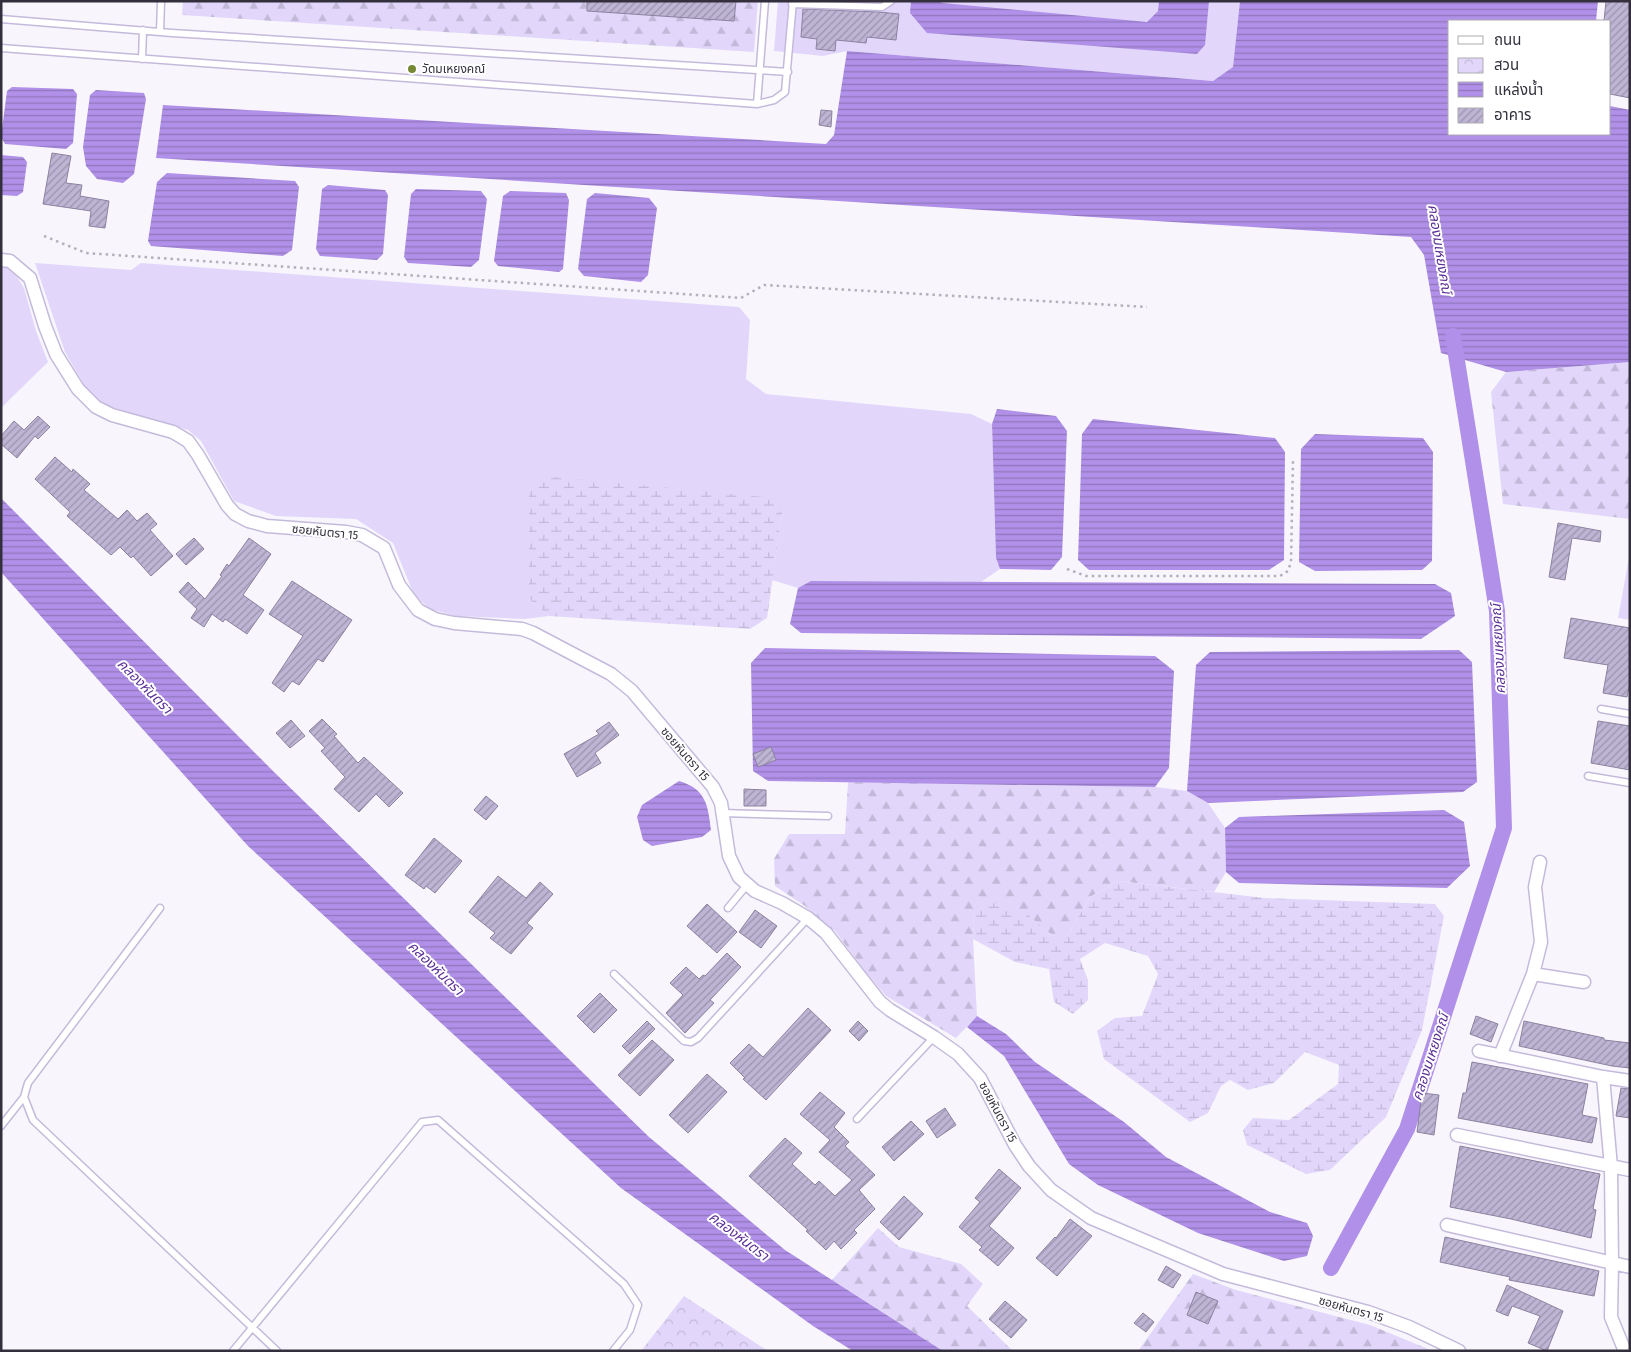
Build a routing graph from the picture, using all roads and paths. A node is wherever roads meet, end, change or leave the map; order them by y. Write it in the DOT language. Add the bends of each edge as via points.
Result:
graph roads {
  1 [pos="161,1"];
  2 [pos="765,1"];
  3 [pos="892,1"];
  4 [pos="792,3"];
  5 [pos="1,18"];
  6 [pos="143,30"];
  7 [pos="160,32"];
  8 [pos="1,48"];
  9 [pos="142,59"];
  10 [pos="760,70"];
  11 [pos="788,72"];
  12 [pos="758,104"];
  13 [pos="44,236"];
  14 [pos="1,260"];
  15 [pos="1147,307"];
  16 [pos="1293,460"];
  17 [pos="1067,569"];
  18 [pos="1602,709"];
  19 [pos="1630,714"];
  20 [pos="1588,776"];
  21 [pos="1630,783"];
  22 [pos="722,813"];
  23 [pos="828,816"];
  24 [pos="1540,862"];
  25 [pos="747,885"];
  26 [pos="160,908"];
  27 [pos="728,908"];
  28 [pos="808,918"];
  29 [pos="614,974"];
  30 [pos="1533,974"];
  31 [pos="1584,982"];
  32 [pos="934,1037"];
  33 [pos="1479,1051"];
  34 [pos="1500,1056"];
  35 [pos="1603,1077"];
  36 [pos="1630,1081"];
  37 [pos="24,1097"];
  38 [pos="858,1119"];
  39 [pos="1,1126"];
  40 [pos="1457,1136"];
  41 [pos="1611,1167"];
  42 [pos="1630,1170"];
  43 [pos="1447,1225"];
  44 [pos="1612,1264"];
  45 [pos="1630,1267"];
  46 [pos="254,1327"];
  47 [pos="233,1351"];
  48 [pos="277,1351"];
  49 [pos="613,1351"];
  50 [pos="1459,1351"];
  51 [pos="1627,1351"];
  1 -- 7 [label="lane"];
  2 -- 10 [label="lane"];
  3 -- 4 [label="lane" via="882,7"];
  4 -- 11 [label="lane"];
  5 -- 6 [label="lane"];
  6 -- 7 [label="lane"];
  6 -- 9 [label="lane"];
  7 -- 10 [label="lane"];
  8 -- 9 [label="lane"];
  9 -- 12 [label="lane"];
  10 -- 11 [label="lane"];
  10 -- 12 [label="lane"];
  11 -- 12 [label="lane" via="785,92 774,100"];
  13 -- 15 [label="path" via="86,253 741,298 764,285"];
  14 -- 22 [label="street, ซอยหันตรา 15" via="10,261 30,278 56,354 78,389 96,407 112,415 173,432 188,441 226,505 235,514 267,526 362,535 384,548 399,585 418,610 435,619 522,629 611,674 632,691 714,787"];
  16 -- 17 [label="path" via="1291,562 1288,570 1280,576 1086,576"];
  18 -- 19 [label="lane"];
  20 -- 21 [label="lane"];
  22 -- 23 [label="lane"];
  22 -- 25 [label="street, ซอยหันตรา 15" via="729,856 739,877"];
  24 -- 30 [label="street" via="1535,887 1541,942"];
  25 -- 27 [label="lane"];
  25 -- 28 [label="street, ซอยหันตรา 15"];
  26 -- 37 [label="lane" via="28,1084"];
  28 -- 29 [label="lane" via="691,1042 684,1041"];
  28 -- 32 [label="street, ซอยหันตรา 15" via="826,933 880,1002"];
  30 -- 31 [label="street"];
  30 -- 34 [label="street"];
  32 -- 38 [label="lane"];
  32 -- 50 [label="street, ซอยหันตรา 15" via="958,1054 980,1078 1029,1166 1051,1190 1091,1218 1223,1274 1368,1312"];
  33 -- 34 [label="street"];
  34 -- 35 [label="street"];
  35 -- 36 [label="street"];
  35 -- 41 [label="street"];
  37 -- 39 [label="lane"];
  37 -- 46 [label="lane" via="34,1120"];
  40 -- 41 [label="street"];
  41 -- 42 [label="street"];
  41 -- 44 [label="street"];
  43 -- 44 [label="street"];
  44 -- 45 [label="street"];
  44 -- 51 [label="street" via="1611,1317"];
  46 -- 47 [label="lane"];
  46 -- 48 [label="lane"];
  46 -- 49 [label="lane" via="422,1122 438,1120 624,1284 638,1305 630,1330"];
}
